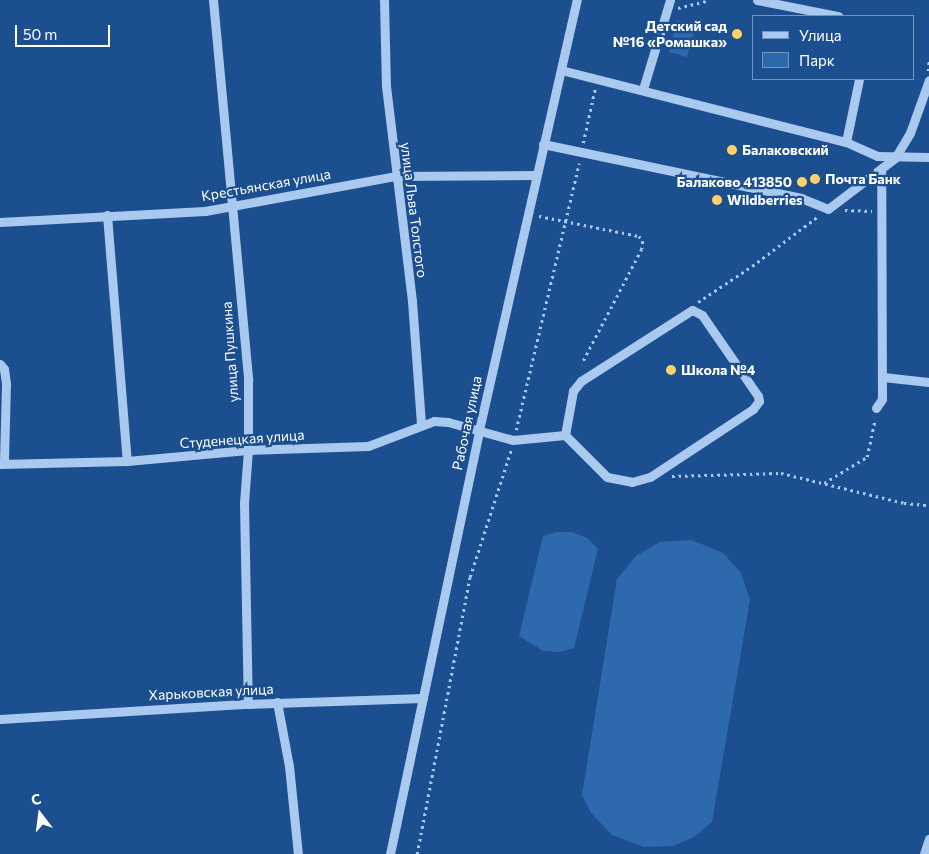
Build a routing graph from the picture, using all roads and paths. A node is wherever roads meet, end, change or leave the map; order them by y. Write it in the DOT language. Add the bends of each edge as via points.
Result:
graph roads {
  1 [pos="212,0"];
  2 [pos="384,0"];
  3 [pos="577,0"];
  4 [pos="670,0"];
  5 [pos="709,0"];
  6 [pos="757,0"];
  7 [pos="667,10"];
  8 [pos="833,15"];
  9 [pos="561,70"];
  10 [pos="598,78"];
  11 [pos="859,80"];
  12 [pos="929,80"];
  13 [pos="643,89"];
  14 [pos="846,142"];
  15 [pos="543,144"];
  16 [pos="582,150"];
  17 [pos="895,158"];
  18 [pos="929,158"];
  19 [pos="881,169"];
  20 [pos="536,174"];
  21 [pos="394,176"];
  22 [pos="232,206"];
  23 [pos="828,209"];
  24 [pos="881,212"];
  25 [pos="528,214"];
  26 [pos="107,216"];
  27 [pos="565,221"];
  28 [pos="0,222"];
  29 [pos="692,310"];
  30 [pos="0,364"];
  31 [pos="582,364"];
  32 [pos="882,377"];
  33 [pos="929,382"];
  34 [pos="876,408"];
  35 [pos="421,424"];
  36 [pos="480,430"];
  37 [pos="565,435"];
  38 [pos="513,440"];
  39 [pos="248,450"];
  40 [pos="127,462"];
  41 [pos="2,464"];
  42 [pos="669,476"];
  43 [pos="823,483"];
  44 [pos="929,505"];
  45 [pos="423,698"];
  46 [pos="278,702"];
  47 [pos="248,704"];
  48 [pos="0,719"];
  49 [pos="929,839"];
  50 [pos="298,854"];
  51 [pos="390,854"];
  52 [pos="417,854"];
  53 [pos="924,854"];
  1 -- 22 [label="street, улица Пушкина"];
  2 -- 21 [label="street, улица Льва Толстого" via="386,86"];
  3 -- 9 [label="street, Рабочая улица"];
  4 -- 7 [label="street"];
  5 -- 7 [label="path"];
  6 -- 8 [label="street"];
  7 -- 13 [label="street"];
  9 -- 10 [label="street"];
  9 -- 15 [label="street, Рабочая улица"];
  10 -- 13 [label="street"];
  10 -- 16 [label="path"];
  11 -- 14 [label="street"];
  12 -- 17 [label="street" via="910,133"];
  13 -- 14 [label="street"];
  14 -- 17 [label="street" via="877,156"];
  15 -- 16 [label="street"];
  15 -- 20 [label="street, Рабочая улица"];
  16 -- 23 [label="street" via="801,198"];
  16 -- 27 [label="path"];
  17 -- 18 [label="street"];
  17 -- 19 [label="street"];
  19 -- 23 [label="street"];
  19 -- 24 [label="street"];
  20 -- 21 [label="street, Крестьянская улица"];
  20 -- 25 [label="street, Рабочая улица"];
  21 -- 22 [label="street, Крестьянская улица"];
  21 -- 35 [label="street, улица Льва Толстого" via="412,301"];
  22 -- 26 [label="street, Крестьянская улица" via="205,211"];
  22 -- 39 [label="street, улица Пушкина" via="248,380"];
  23 -- 24 [label="path"];
  23 -- 29 [label="path" via="699,301"];
  24 -- 32 [label="street"];
  25 -- 27 [label="path"];
  25 -- 36 [label="street, Рабочая улица"];
  26 -- 28 [label="street, Крестьянская улица"];
  26 -- 40 [label="street"];
  27 -- 31 [label="path" via="639,236 643,242 642,250"];
  27 -- 38 [label="path"];
  29 -- 37 [label="street" via="581,381 573,391"];
  29 -- 37 [label="street" via="702,315 758,396 759,402 753,409 650,477 632,482 607,477"];
  30 -- 41 [label="street" via="6,384"];
  32 -- 33 [label="street"];
  32 -- 34 [label="street" via="882,399"];
  34 -- 43 [label="path" via="867,457"];
  35 -- 36 [label="street, Студенецкая улица" via="448,422"];
  35 -- 39 [label="street, Студенецкая улица" via="368,446"];
  36 -- 38 [label="street, Студенецкая улица"];
  36 -- 45 [label="street, Рабочая улица"];
  37 -- 38 [label="street"];
  38 -- 52 [label="path" via="502,486 470,577"];
  39 -- 40 [label="street, Студенецкая улица"];
  39 -- 47 [label="street, улица Пушкина" via="244,503"];
  40 -- 41 [label="street, Студенецкая улица"];
  42 -- 43 [label="path" via="781,473"];
  43 -- 44 [label="path" via="904,503"];
  45 -- 46 [label="street, Харьковская улица"];
  45 -- 51 [label="street, Рабочая улица"];
  46 -- 47 [label="street, Харьковская улица"];
  46 -- 50 [label="street" via="289,766"];
  47 -- 48 [label="street, Харьковская улица"];
  49 -- 53 [label="street"];
}
